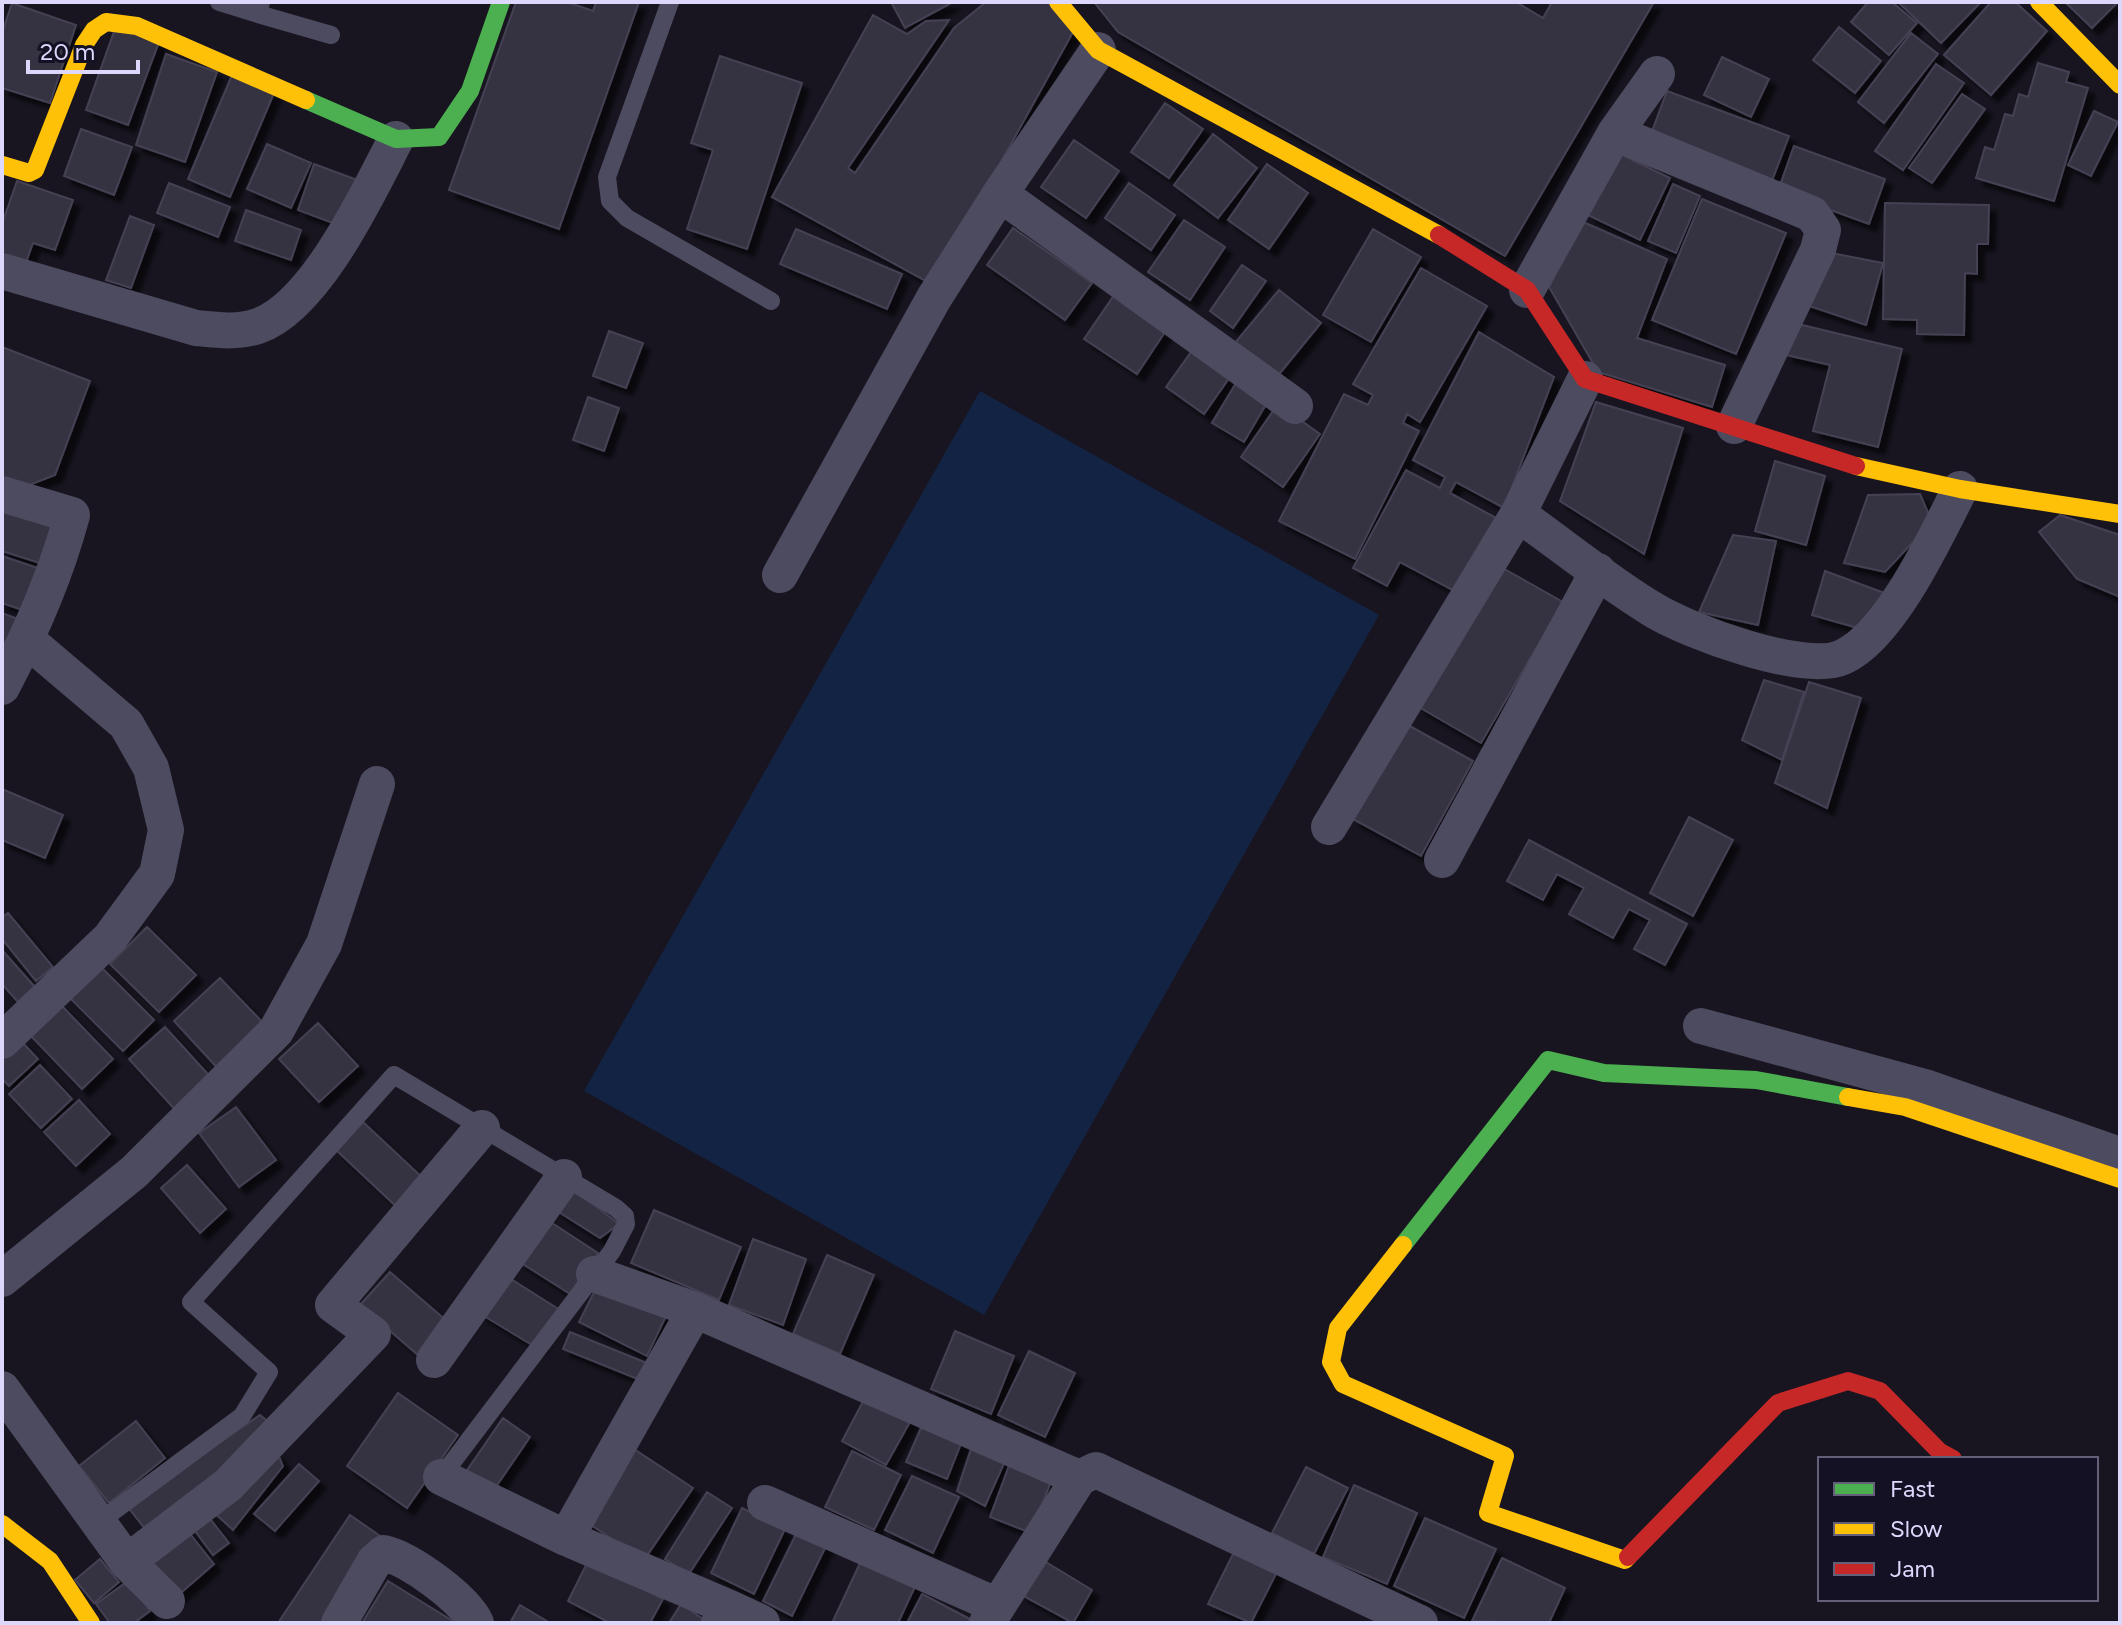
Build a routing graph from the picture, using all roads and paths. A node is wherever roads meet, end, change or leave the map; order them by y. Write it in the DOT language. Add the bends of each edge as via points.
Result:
graph roads {
  1 [pos="219,2"];
  2 [pos="501,2"];
  3 [pos="670,2"];
  4 [pos="1058,2"];
  5 [pos="2039,2"];
  6 [pos="260,8"];
  7 [pos="331,35"];
  8 [pos="1098,50"];
  9 [pos="1657,74"];
  10 [pos="2120,85"];
  11 [pos="1615,133"];
  12 [pos="396,139"];
  13 [pos="2,165"];
  14 [pos="1000,194"];
  15 [pos="2,271"];
  16 [pos="1527,290"];
  17 [pos="771,301"];
  18 [pos="1585,379"];
  19 [pos="1295,406"];
  20 [pos="1734,426"];
  21 [pos="1960,489"];
  22 [pos="2,494"];
  23 [pos="1518,514"];
  24 [pos="2120,514"];
  25 [pos="1598,571"];
  26 [pos="780,575"];
  27 [pos="27,640"];
  28 [pos="2,687"];
  29 [pos="377,784"];
  30 [pos="1329,827"];
  31 [pos="1442,860"];
  32 [pos="1701,1026"];
  33 [pos="2,1041"];
  34 [pos="482,1128"];
  35 [pos="2120,1155"];
  36 [pos="564,1177"];
  37 [pos="2120,1179"];
  38 [pos="594,1274"];
  39 [pos="2,1279"];
  40 [pos="695,1310"];
  41 [pos="434,1360"];
  42 [pos="2,1389"];
  43 [pos="1949,1457"];
  44 [pos="441,1477"];
  45 [pos="1079,1478"];
  46 [pos="765,1503"];
  47 [pos="99,1522"];
  48 [pos="2,1524"];
  49 [pos="566,1538"];
  50 [pos="127,1562"];
  51 [pos="167,1601"];
  52 [pos="993,1614"];
  53 [pos="737,1618"];
  54 [pos="91,1623"];
  55 [pos="339,1623"];
  56 [pos="476,1623"];
  57 [pos="1420,1623"];
  1 -- 6 [label="lane"];
  2 -- 12 [label="street" via="456,120 439,137"];
  3 -- 17 [label="lane" via="607,177 610,201 627,218"];
  4 -- 8 [label="street"];
  5 -- 10 [label="street"];
  6 -- 7 [label="lane"];
  8 -- 14 [label="street"];
  8 -- 16 [label="street" via="1449,240"];
  9 -- 11 [label="street"];
  11 -- 16 [label="street"];
  11 -- 20 [label="street" via="1812,214 1823,230"];
  12 -- 13 [label="street" via="154,33 107,21 93,29 81,51 35,170"];
  12 -- 15 [label="street" via="341,245 297,299 259,326 228,331 196,328"];
  14 -- 19 [label="street"];
  14 -- 26 [label="street" via="934,298"];
  16 -- 18 [label="street"];
  18 -- 20 [label="street"];
  18 -- 23 [label="street"];
  20 -- 21 [label="street" via="1833,461"];
  21 -- 24 [label="street"];
  21 -- 25 [label="street" via="1920,568 1874,631 1842,658 1791,661 1728,642 1654,611"];
  22 -- 27 [label="street" via="72,515 61,558"];
  23 -- 25 [label="street"];
  23 -- 30 [label="street"];
  25 -- 31 [label="street"];
  27 -- 28 [label="street"];
  27 -- 33 [label="street" via="126,724 151,768 166,830 157,874 110,938"];
  29 -- 39 [label="street" via="324,944 276,1031 134,1172"];
  32 -- 35 [label="street" via="1925,1087"];
  34 -- 36 [label="lane"];
  34 -- 47 [label="lane" via="394,1075 191,1302 269,1372 242,1416"];
  34 -- 50 [label="street" via="333,1305 373,1334 228,1485"];
  36 -- 38 [label="lane" via="625,1216 625,1231"];
  36 -- 41 [label="street"];
  37 -- 43 [label="street" via="1905,1107 1756,1080 1604,1073 1548,1060 1338,1328 1331,1362 1343,1384 1505,1456 1488,1513 1625,1560 1778,1403 1848,1381 1880,1391"];
  38 -- 40 [label="street"];
  38 -- 44 [label="lane"];
  40 -- 45 [label="street"];
  40 -- 49 [label="street"];
  42 -- 47 [label="street"];
  44 -- 49 [label="street"];
  45 -- 52 [label="street"];
  45 -- 57 [label="street" via="1102,1470"];
  46 -- 52 [label="street"];
  47 -- 50 [label="street"];
  48 -- 54 [label="street" via="50,1561"];
  49 -- 53 [label="street"];
  50 -- 51 [label="street"];
  55 -- 56 [label="street" via="384,1553 453,1596"];
}
